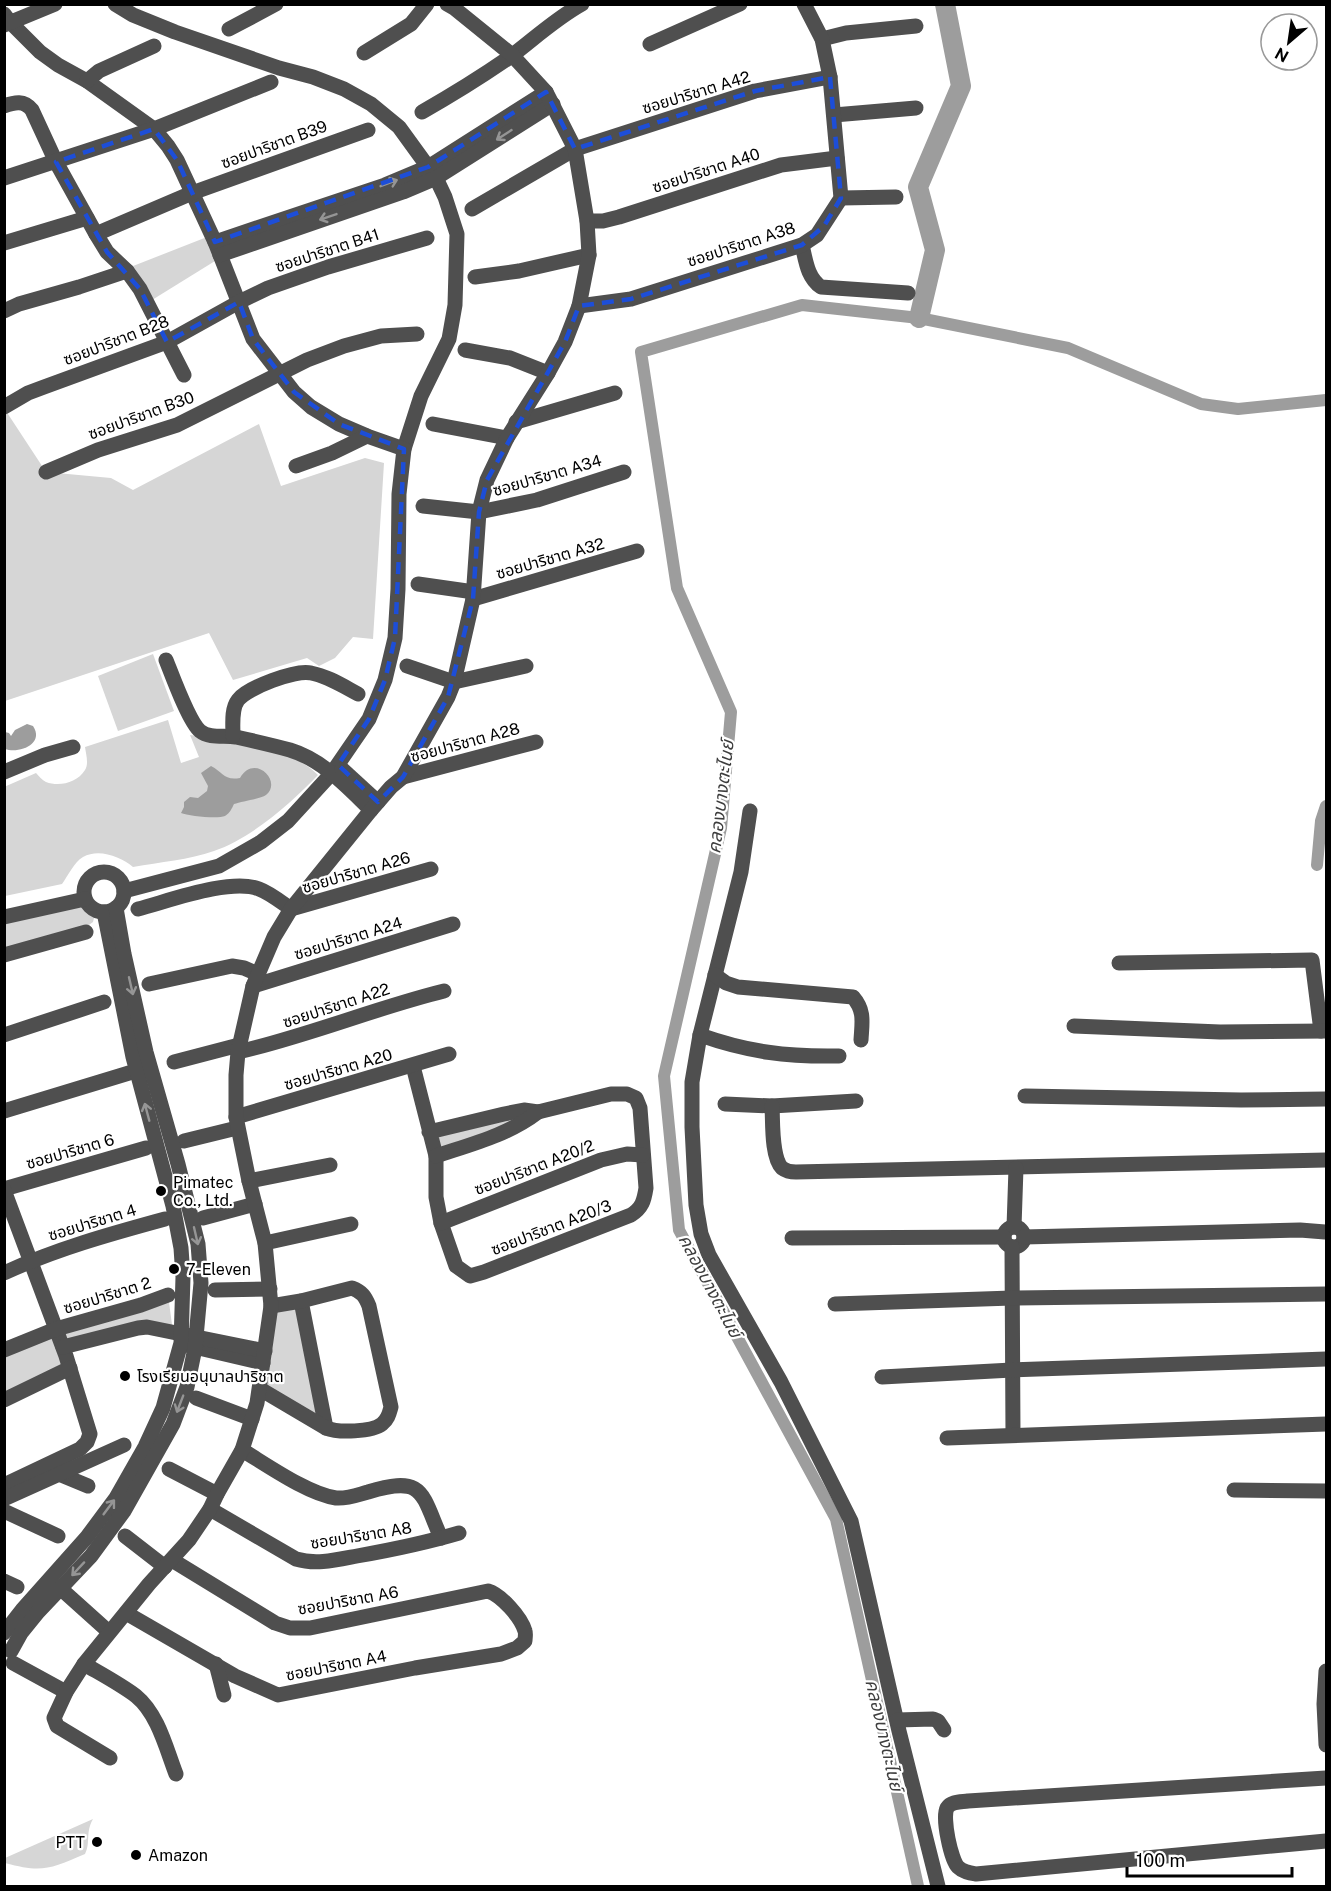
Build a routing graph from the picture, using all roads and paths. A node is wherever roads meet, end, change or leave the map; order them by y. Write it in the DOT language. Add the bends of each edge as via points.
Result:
graph roads {
  1 [pos="55,4"];
  2 [pos="115,4"];
  3 [pos="276,4"];
  4 [pos="428,4"];
  5 [pos="582,4"];
  6 [pos="740,4"];
  7 [pos="804,4"];
  8 [pos="453,6"];
  9 [pos="6,21"];
  10 [pos="916,26"];
  11 [pos="229,29"];
  12 [pos="822,39"];
  13 [pos="650,44"];
  14 [pos="154,46"];
  15 [pos="364,53"];
  16 [pos="512,55"];
  17 [pos="830,77"];
  18 [pos="87,81"];
  19 [pos="271,82"];
  20 [pos="549,98"];
  21 [pos="4,106"];
  22 [pos="916,108"];
  23 [pos="422,112"];
  24 [pos="834,115"];
  25 [pos="154,129"];
  26 [pos="368,130"];
  27 [pos="575,149"];
  28 [pos="837,158"];
  29 [pos="56,162"];
  30 [pos="432,173"];
  31 [pos="4,178"];
  32 [pos="192,193"];
  33 [pos="896,197"];
  34 [pos="841,198"];
  35 [pos="472,209"];
  36 [pos="87,218"];
  37 [pos="587,221"];
  38 [pos="96,234"];
  39 [pos="427,238"];
  40 [pos="4,243"];
  41 [pos="802,245"];
  42 [pos="217,249"];
  43 [pos="589,255"];
  44 [pos="127,271"];
  45 [pos="475,277"];
  46 [pos="908,293"];
  47 [pos="239,302"];
  48 [pos="579,306"];
  49 [pos="4,311"];
  50 [pos="417,334"];
  51 [pos="167,342"];
  52 [pos="465,350"];
  53 [pos="280,373"];
  54 [pos="548,373"];
  55 [pos="184,375"];
  56 [pos="615,393"];
  57 [pos="4,407"];
  58 [pos="516,422"];
  59 [pos="433,424"];
  60 [pos="366,436"];
  61 [pos="507,438"];
  62 [pos="404,449"];
  63 [pos="296,466"];
  64 [pos="46,472"];
  65 [pos="624,472"];
  66 [pos="423,506"];
  67 [pos="480,512"];
  68 [pos="637,551"];
  69 [pos="417,584"];
  70 [pos="474,595"];
  71 [pos="166,660"];
  72 [pos="407,666"];
  73 [pos="526,666"];
  74 [pos="454,682"];
  75 [pos="358,694"];
  76 [pos="233,736"];
  77 [pos="536,741"];
  78 [pos="73,747"];
  79 [pos="335,769"];
  80 [pos="4,772"];
  81 [pos="403,777"];
  82 [pos="375,806"];
  83 [pos="750,811"];
  84 [pos="431,869"];
  85 [pos="124,891"];
  86 [pos="85,899"];
  87 [pos="138,909"];
  88 [pos="291,909"];
  89 [pos="110,910"];
  90 [pos="4,917"];
  91 [pos="453,924"];
  92 [pos="86,932"];
  93 [pos="4,956"];
  94 [pos="1119,963"];
  95 [pos="715,975"];
  96 [pos="256,980"];
  97 [pos="149,984"];
  98 [pos="444,991"];
  99 [pos="104,1002"];
  100 [pos="1074,1026"];
  101 [pos="1324,1031"];
  102 [pos="4,1035"];
  103 [pos="700,1035"];
  104 [pos="861,1040"];
  105 [pos="239,1049"];
  106 [pos="449,1054"];
  107 [pos="839,1056"];
  108 [pos="174,1062"];
  109 [pos="412,1066"];
  110 [pos="129,1073"];
  111 [pos="1025,1095"];
  112 [pos="1326,1099"];
  113 [pos="856,1101"];
  114 [pos="726,1104"];
  115 [pos="772,1106"];
  116 [pos="4,1111"];
  117 [pos="538,1112"];
  118 [pos="237,1123"];
  119 [pos="429,1132"];
  120 [pos="184,1141"];
  121 [pos="146,1148"];
  122 [pos="643,1155"];
  123 [pos="436,1156"];
  124 [pos="1326,1160"];
  125 [pos="330,1164"];
  126 [pos="1016,1168"];
  127 [pos="249,1181"];
  128 [pos="4,1190"];
  129 [pos="255,1204"];
  130 [pos="203,1218"];
  131 [pos="165,1219"];
  132 [pos="441,1223"];
  133 [pos="351,1224"];
  134 [pos="1326,1231"];
  135 [pos="1014,1237"];
  136 [pos="792,1238"];
  137 [pos="266,1243"];
  138 [pos="31,1261"];
  139 [pos="4,1273"];
  140 [pos="270,1289"];
  141 [pos="215,1290"];
  142 [pos="1326,1294"];
  143 [pos="168,1295"];
  144 [pos="1012,1299"];
  145 [pos="301,1301"];
  146 [pos="835,1304"];
  147 [pos="271,1306"];
  148 [pos="56,1329"];
  149 [pos="189,1341"];
  150 [pos="4,1350"];
  151 [pos="67,1357"];
  152 [pos="264,1357"];
  153 [pos="1326,1359"];
  154 [pos="1012,1370"];
  155 [pos="882,1377"];
  156 [pos="260,1389"];
  157 [pos="195,1398"];
  158 [pos="4,1400"];
  159 [pos="252,1419"];
  160 [pos="1326,1424"];
  161 [pos="326,1428"];
  162 [pos="1013,1436"];
  163 [pos="947,1438"];
  164 [pos="124,1445"];
  165 [pos="242,1450"];
  166 [pos="169,1469"];
  167 [pos="59,1474"];
  168 [pos="4,1485"];
  169 [pos="88,1486"];
  170 [pos="1234,1490"];
  171 [pos="1326,1491"];
  172 [pos="216,1494"];
  173 [pos="4,1498"];
  174 [pos="210,1509"];
  175 [pos="4,1511"];
  176 [pos="459,1533"];
  177 [pos="58,1536"];
  178 [pos="125,1536"];
  179 [pos="441,1538"];
  180 [pos="169,1563"];
  181 [pos="60,1588"];
  182 [pos="126,1613"];
  183 [pos="109,1632"];
  184 [pos="4,1633"];
  185 [pos="501,1654"];
  186 [pos="8,1655"];
  187 [pos="84,1664"];
  188 [pos="216,1664"];
  189 [pos="1326,1671"];
  190 [pos="66,1692"];
  191 [pos="224,1695"];
  192 [pos="1325,1704"];
  193 [pos="897,1720"];
  194 [pos="944,1730"];
  195 [pos="1326,1745"];
  196 [pos="110,1758"];
  197 [pos="176,1774"];
  198 [pos="1326,1778"];
  199 [pos="1326,1841"];
  200 [pos="938,1887"];
  1 -- 9 [label="street"];
  2 -- 30 [label="street" via="175,32 353,94 399,127"];
  3 -- 11 [label="street"];
  4 -- 15 [label="street" via="411,24"];
  5 -- 16 [label="street"];
  6 -- 13 [label="street"];
  7 -- 12 [label="street"];
  8 -- 16 [label="street"];
  9 -- 18 [label="street" via="40,52"];
  10 -- 12 [label="street"];
  12 -- 17 [label="street"];
  14 -- 18 [label="street" via="99,71"];
  16 -- 20 [label="street"];
  16 -- 23 [label="street"];
  17 -- 24 [label="street"];
  17 -- 27 [label="street, ซอยปาริชาต A42" via="755,91"];
  18 -- 25 [label="street"];
  19 -- 25 [label="street"];
  20 -- 27 [label="street"];
  20 -- 30 [label="street"];
  21 -- 29 [label="street" via="27,104"];
  22 -- 24 [label="street"];
  24 -- 28 [label="street"];
  25 -- 29 [label="street"];
  25 -- 32 [label="street" via="177,160"];
  26 -- 32 [label="street, ซอยปาริชาต B39"];
  27 -- 35 [label="street, ซอยปาริชาต A42"];
  27 -- 37 [label="street"];
  28 -- 34 [label="street"];
  28 -- 37 [label="street, ซอยปาริชาต A40" via="781,165 619,217"];
  29 -- 31 [label="street"];
  29 -- 36 [label="street"];
  30 -- 42 [label="street" via="403,192"];
  30 -- 62 [label="street" via="457,234 455,305 449,339 421,396"];
  32 -- 38 [label="street, ซอยปาริชาต B39"];
  32 -- 42 [label="street"];
  33 -- 34 [label="street"];
  34 -- 41 [label="street, ซอยปาริชาต A38" via="817,235"];
  36 -- 38 [label="street"];
  36 -- 40 [label="street"];
  37 -- 43 [label="street"];
  38 -- 44 [label="street" via="107,252"];
  39 -- 47 [label="street, ซอยปาริชาต B41" via="328,267"];
  41 -- 46 [label="street" via="809,274 821,287"];
  41 -- 48 [label="street, ซอยปาริชาต A38" via="631,299"];
  42 -- 47 [label="street"];
  43 -- 45 [label="street"];
  43 -- 48 [label="street"];
  44 -- 49 [label="street"];
  44 -- 51 [label="street"];
  47 -- 51 [label="street, ซอยปาริชาต B28"];
  47 -- 53 [label="street" via="253,339"];
  48 -- 54 [label="street"];
  50 -- 53 [label="street, ซอยปาริชาต B30" via="381,336 344,346"];
  51 -- 55 [label="street"];
  51 -- 57 [label="street, ซอยปาริชาต B28" via="28,393"];
  52 -- 54 [label="street" via="510,358"];
  53 -- 60 [label="street" via="311,407"];
  53 -- 64 [label="street, ซอยปาริชาต B30" via="177,425 98,450"];
  54 -- 58 [label="street"];
  56 -- 58 [label="street"];
  58 -- 61 [label="street"];
  59 -- 61 [label="street"];
  60 -- 62 [label="street"];
  60 -- 63 [label="street"];
  61 -- 67 [label="street" via="487,480"];
  62 -- 79 [label="street" via="395,638 385,680 369,719"];
  65 -- 67 [label="street, ซอยปาริชาต A34" via="537,500"];
  66 -- 67 [label="street, ซอยปาริชาต A34"];
  67 -- 70 [label="street"];
  68 -- 70 [label="street, ซอยปาริชาต A32"];
  69 -- 70 [label="street"];
  70 -- 74 [label="street"];
  71 -- 76 [label="street" via="199,731 211,736"];
  72 -- 74 [label="street"];
  73 -- 74 [label="street"];
  74 -- 81 [label="street"];
  75 -- 76 [label="street" via="313,673 290,675 238,700"];
  76 -- 79 [label="street" via="292,751"];
  77 -- 81 [label="street, ซอยปาริชาต A28"];
  78 -- 80 [label="street"];
  79 -- 82 [label="street"];
  79 -- 85 [label="street" via="288,821 261,842 219,866"];
  81 -- 82 [label="street"];
  82 -- 88 [label="street"];
  83 -- 95 [label="street" via="741,872"];
  84 -- 88 [label="street, ซอยปาริชาต A26"];
  85 -- 86 [label="street" via="118,878 97,874 86,884"];
  85 -- 89 [label="street" via="120,904"];
  86 -- 89 [label="street" via="92,908"];
  86 -- 90 [label="street"];
  87 -- 88 [label="street" via="242,885 258,888"];
  88 -- 96 [label="street"];
  89 -- 149 [label="street" via="198,1244 201,1282"];
  91 -- 96 [label="street, ซอยปาริชาต A24"];
  92 -- 93 [label="street"];
  94 -- 101 [label="street" via="1312,960"];
  95 -- 103 [label="street"];
  95 -- 104 [label="street" via="738,987 853,997 862,1014"];
  96 -- 97 [label="street" via="244,968 232,966"];
  96 -- 105 [label="street"];
  98 -- 105 [label="street, ซอยปาริชาต A22" via="270,1045"];
  99 -- 102 [label="street"];
  100 -- 101 [label="street" via="1220,1032"];
  103 -- 107 [label="street" via="750,1050"];
  103 -- 193 [label="street" via="692,1082 692,1127 701,1234 851,1521"];
  105 -- 108 [label="street, ซอยปาริชาต A22"];
  105 -- 118 [label="street"];
  106 -- 109 [label="street, ซอยปาริชาต A20"];
  109 -- 118 [label="street, ซอยปาริชาต A20"];
  109 -- 119 [label="street"];
  110 -- 116 [label="street"];
  111 -- 112 [label="street"];
  113 -- 115 [label="street"];
  114 -- 115 [label="street"];
  115 -- 126 [label="street" via="775,1151 781,1167 787,1171"];
  117 -- 119 [label="street" via="524,1110"];
  117 -- 122 [label="street" via="611,1094 627,1094 636,1098 640,1108"];
  117 -- 123 [label="street" via="507,1132"];
  118 -- 120 [label="street, ซอยปาริชาต A20"];
  118 -- 127 [label="street"];
  119 -- 123 [label="street"];
  121 -- 128 [label="street, ซอยปาริชาต 6"];
  122 -- 132 [label="street, ซอยปาริชาต A20/2" via="601,1160"];
  122 -- 132 [label="street, ซอยปาริชาต A20/3" via="646,1188 640,1209 484,1272 470,1276 456,1266"];
  123 -- 132 [label="street" via="436,1197"];
  124 -- 126 [label="street"];
  125 -- 127 [label="street"];
  126 -- 135 [label="street"];
  127 -- 129 [label="street"];
  128 -- 138 [label="street"];
  129 -- 130 [label="street"];
  129 -- 137 [label="street"];
  131 -- 138 [label="street, ซอยปาริชาต 4"];
  133 -- 137 [label="street"];
  134 -- 135 [label="street"];
  135 -- 136 [label="street"];
  135 -- 144 [label="street"];
  137 -- 140 [label="street"];
  138 -- 139 [label="street, ซอยปาริชาต 4"];
  138 -- 148 [label="street"];
  140 -- 141 [label="street"];
  140 -- 147 [label="street"];
  142 -- 144 [label="street"];
  143 -- 148 [label="street, ซอยปาริชาต 2"];
  144 -- 146 [label="street"];
  144 -- 154 [label="street"];
  145 -- 147 [label="street"];
  145 -- 161 [label="street"];
  145 -- 161 [label="street" via="352,1288 365,1296 391,1407 381,1425 344,1432"];
  147 -- 152 [label="street"];
  148 -- 150 [label="street, ซอยปาริชาต 2"];
  148 -- 151 [label="street"];
  149 -- 151 [label="street" via="139,1337"];
  149 -- 152 [label="street"];
  149 -- 181 [label="street, one-way" via="187,1387 173,1424 124,1512 91,1556"];
  184 -- 149 [label="street, one-way" via="116,1498 145,1447"];
  151 -- 158 [label="street"];
  151 -- 168 [label="street" via="86,1416 90,1434 87,1442"];
  152 -- 156 [label="street"];
  153 -- 154 [label="street"];
  154 -- 155 [label="street"];
  154 -- 162 [label="street"];
  156 -- 159 [label="street"];
  156 -- 161 [label="street"];
  157 -- 159 [label="street"];
  159 -- 165 [label="street"];
  160 -- 162 [label="street"];
  162 -- 163 [label="street"];
  164 -- 167 [label="street"];
  165 -- 172 [label="street"];
  165 -- 179 [label="street" via="321,1494 337,1498 386,1486 414,1487 422,1494"];
  166 -- 172 [label="street"];
  167 -- 169 [label="street"];
  167 -- 173 [label="street"];
  170 -- 171 [label="street"];
  172 -- 174 [label="street"];
  174 -- 179 [label="street, ซอยปาริชาต A8" via="296,1559 308,1562 390,1551"];
  174 -- 180 [label="street"];
  175 -- 177 [label="street"];
  176 -- 179 [label="street, ซอยปาริชาต A8"];
  178 -- 180 [label="street, ซอยปาริชาต A6"];
  180 -- 182 [label="street"];
  180 -- 185 [label="street, ซอยปาริชาต A6" via="290,1628 309,1628 488,1591 508,1604 525,1630 525,1641"];
  181 -- 183 [label="street"];
  181 -- 186 [label="street" via="21,1633"];
  182 -- 183 [label="street"];
  182 -- 188 [label="street, ซอยปาริชาต A4"];
  183 -- 187 [label="street"];
  185 -- 188 [label="street, ซอยปาริชาต A4" via="278,1695"];
  186 -- 190 [label="street"];
  187 -- 190 [label="street"];
  187 -- 197 [label="street" via="147,1707"];
  188 -- 191 [label="street"];
  189 -- 192 [label="street"];
  190 -- 196 [label="street" via="54,1718 57,1726"];
  192 -- 195 [label="street"];
  193 -- 194 [label="street" via="933,1719"];
  193 -- 200 [label="street"];
  198 -- 199 [label="street" via="968,1801 953,1803 945,1817 952,1857 968,1873"];
}
